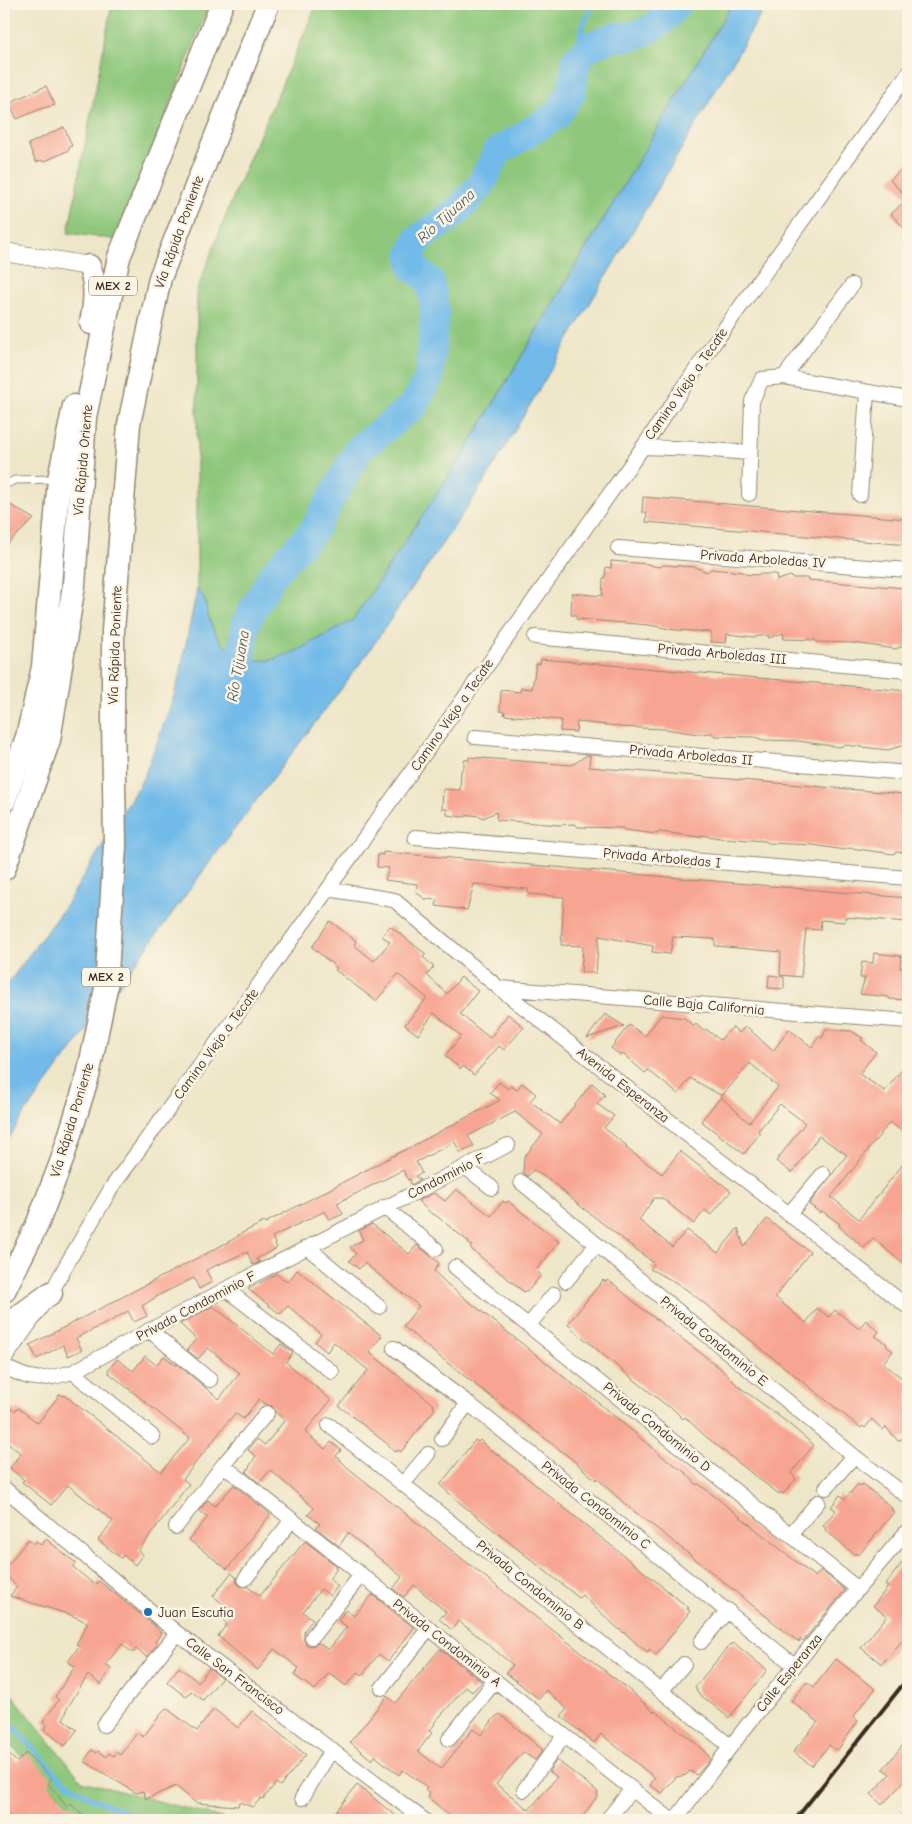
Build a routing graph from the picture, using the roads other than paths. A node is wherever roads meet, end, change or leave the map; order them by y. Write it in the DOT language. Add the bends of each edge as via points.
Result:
graph roads {
  1 [pos="222,4"];
  2 [pos="268,4"];
  3 [pos="908,74"];
  4 [pos="4,252"];
  5 [pos="89,266"];
  6 [pos="852,285"];
  7 [pos="784,377"];
  8 [pos="867,392"];
  9 [pos="908,399"];
  10 [pos="643,447"];
  11 [pos="749,453"];
  12 [pos="59,479"];
  13 [pos="4,485"];
  14 [pos="749,494"];
  15 [pos="860,495"];
  16 [pos="618,548"];
  17 [pos="908,570"];
  18 [pos="535,637"];
  19 [pos="908,671"];
  20 [pos="474,737"];
  21 [pos="908,774"];
  22 [pos="4,801"];
  23 [pos="415,837"];
  24 [pos="4,870"];
  25 [pos="908,878"];
  26 [pos="328,889"];
  27 [pos="499,988"];
  28 [pos="908,1021"];
  29 [pos="508,1145"];
  30 [pos="465,1167"];
  31 [pos="823,1174"];
  32 [pos="521,1182"];
  33 [pos="492,1188"];
  34 [pos="384,1207"];
  35 [pos="789,1214"];
  36 [pos="596,1245"];
  37 [pos="308,1248"];
  38 [pos="436,1249"];
  39 [pos="455,1267"];
  40 [pos="566,1281"];
  41 [pos="226,1289"];
  42 [pos="4,1292"];
  43 [pos="51,1292"];
  44 [pos="554,1294"];
  45 [pos="379,1307"];
  46 [pos="908,1307"];
  47 [pos="529,1325"];
  48 [pos="4,1330"];
  49 [pos="148,1330"];
  50 [pos="394,1348"];
  51 [pos="4,1360"];
  52 [pos="4,1366"];
  53 [pos="73,1372"];
  54 [pos="332,1372"];
  55 [pos="210,1380"];
  56 [pos="468,1403"];
  57 [pos="267,1413"];
  58 [pos="329,1425"];
  59 [pos="153,1437"];
  60 [pos="442,1438"];
  61 [pos="428,1454"];
  62 [pos="854,1456"];
  63 [pos="223,1466"];
  64 [pos="404,1484"];
  65 [pos="4,1488"];
  66 [pos="826,1488"];
  67 [pos="908,1497"];
  68 [pos="818,1502"];
  69 [pos="292,1520"];
  70 [pos="176,1526"];
  71 [pos="908,1530"];
  72 [pos="791,1534"];
  73 [pos="361,1575"];
  74 [pos="245,1578"];
  75 [pos="858,1589"];
  76 [pos="728,1610"];
  77 [pos="429,1628"];
  78 [pos="177,1633"];
  79 [pos="312,1637"];
  80 [pos="701,1642"];
  81 [pos="684,1664"];
  82 [pos="794,1665"];
  83 [pos="495,1681"];
  84 [pos="382,1688"];
  85 [pos="661,1691"];
  86 [pos="104,1725"];
  87 [pos="564,1736"];
  88 [pos="449,1739"];
  89 [pos="730,1746"];
  90 [pos="332,1749"];
  91 [pos="632,1789"];
  92 [pos="524,1790"];
  93 [pos="302,1798"];
  94 [pos="908,1813"];
  95 [pos="424,1820"];
  96 [pos="607,1820"];
  97 [pos="670,1820"];
  98 [pos="676,1820"];
  99 [pos="903,1820"];
  1 -- 24 [label="highway, Vía Rápida Oriente / MEX 2" via="119,256 85,417 74,586 49,740"];
  2 -- 42 [label="highway, Vía Rápida Poniente / MEX 2" via="160,278 129,424 113,631 115,846 106,988 88,1076 62,1160"];
  3 -- 10 [label="street, Camino Viejo a Tecate"];
  4 -- 5 [label="street"];
  5 -- 12 [label="highway" via="94,278 95,303"];
  6 -- 7 [label="street"];
  7 -- 8 [label="street"];
  7 -- 11 [label="street" via="762,379 752,401"];
  8 -- 9 [label="street"];
  8 -- 15 [label="street"];
  10 -- 11 [label="street"];
  10 -- 26 [label="street, Camino Viejo a Tecate"];
  11 -- 14 [label="street"];
  12 -- 13 [label="lane" via="15,480"];
  12 -- 22 [label="highway" via="43,667 28,737"];
  16 -- 17 [label="street, Privada Arboledas IV"];
  18 -- 19 [label="street, Privada Arboledas III"];
  20 -- 21 [label="street, Privada Arboledas II"];
  23 -- 25 [label="street, Privada Arboledas I"];
  26 -- 27 [label="street, Avenida Esperanza" via="394,900"];
  26 -- 43 [label="street, Camino Viejo a Tecate" via="112,1187"];
  27 -- 28 [label="street, Calle Baja California"];
  27 -- 35 [label="street, Avenida Esperanza"];
  29 -- 30 [label="street, Condominio F"];
  30 -- 33 [label="street"];
  30 -- 34 [label="street, Condominio F"];
  31 -- 35 [label="street"];
  32 -- 36 [label="street, Privada Condominio E"];
  34 -- 37 [label="street, Privada Condominio F"];
  34 -- 38 [label="street"];
  35 -- 46 [label="street, Avenida Esperanza"];
  36 -- 40 [label="street"];
  36 -- 62 [label="street, Privada Condominio E"];
  37 -- 41 [label="street, Privada Condominio F"];
  37 -- 45 [label="street"];
  39 -- 47 [label="street, Privada Condominio D"];
  41 -- 49 [label="street, Privada Condominio F"];
  41 -- 54 [label="street"];
  43 -- 48 [label="highway"];
  43 -- 51 [label="street, Camino Viejo a Tecate"];
  44 -- 47 [label="street"];
  47 -- 72 [label="street, Privada Condominio D"];
  49 -- 53 [label="street, Privada Condominio F"];
  49 -- 55 [label="street"];
  50 -- 56 [label="street, Privada Condominio C"];
  52 -- 53 [label="street, Privada Condominio F" via="31,1379"];
  53 -- 59 [label="street"];
  56 -- 60 [label="street"];
  56 -- 76 [label="street, Privada Condominio C"];
  57 -- 63 [label="street"];
  58 -- 64 [label="street, Privada Condominio B"];
  61 -- 64 [label="street"];
  62 -- 66 [label="street"];
  62 -- 67 [label="street, Privada Condominio E"];
  63 -- 69 [label="street, Privada Condominio A"];
  63 -- 70 [label="street"];
  64 -- 85 [label="street, Privada Condominio B"];
  65 -- 78 [label="street, Calle San Francisco"];
  68 -- 72 [label="street"];
  69 -- 73 [label="street, Privada Condominio A"];
  69 -- 74 [label="street"];
  71 -- 75 [label="street, Calle Esperanza"];
  72 -- 75 [label="street, Privada Condominio D"];
  73 -- 77 [label="street, Privada Condominio A"];
  73 -- 79 [label="street"];
  75 -- 82 [label="street, Calle Esperanza"];
  76 -- 80 [label="street"];
  76 -- 82 [label="street, Privada Condominio C"];
  77 -- 83 [label="street, Privada Condominio A"];
  77 -- 84 [label="street"];
  78 -- 86 [label="street"];
  78 -- 90 [label="street, Calle San Francisco"];
  81 -- 85 [label="street"];
  82 -- 89 [label="street, Calle Esperanza"];
  83 -- 87 [label="street, Privada Condominio A"];
  83 -- 88 [label="street"];
  85 -- 89 [label="street, Privada Condominio B"];
  87 -- 91 [label="street, Privada Condominio A"];
  87 -- 92 [label="street"];
  89 -- 98 [label="street, Calle Esperanza"];
  90 -- 93 [label="street"];
  90 -- 95 [label="street, Calle San Francisco"];
  91 -- 96 [label="street"];
  91 -- 97 [label="street, Privada Condominio A"];
  94 -- 99 [label="lane"];
}
